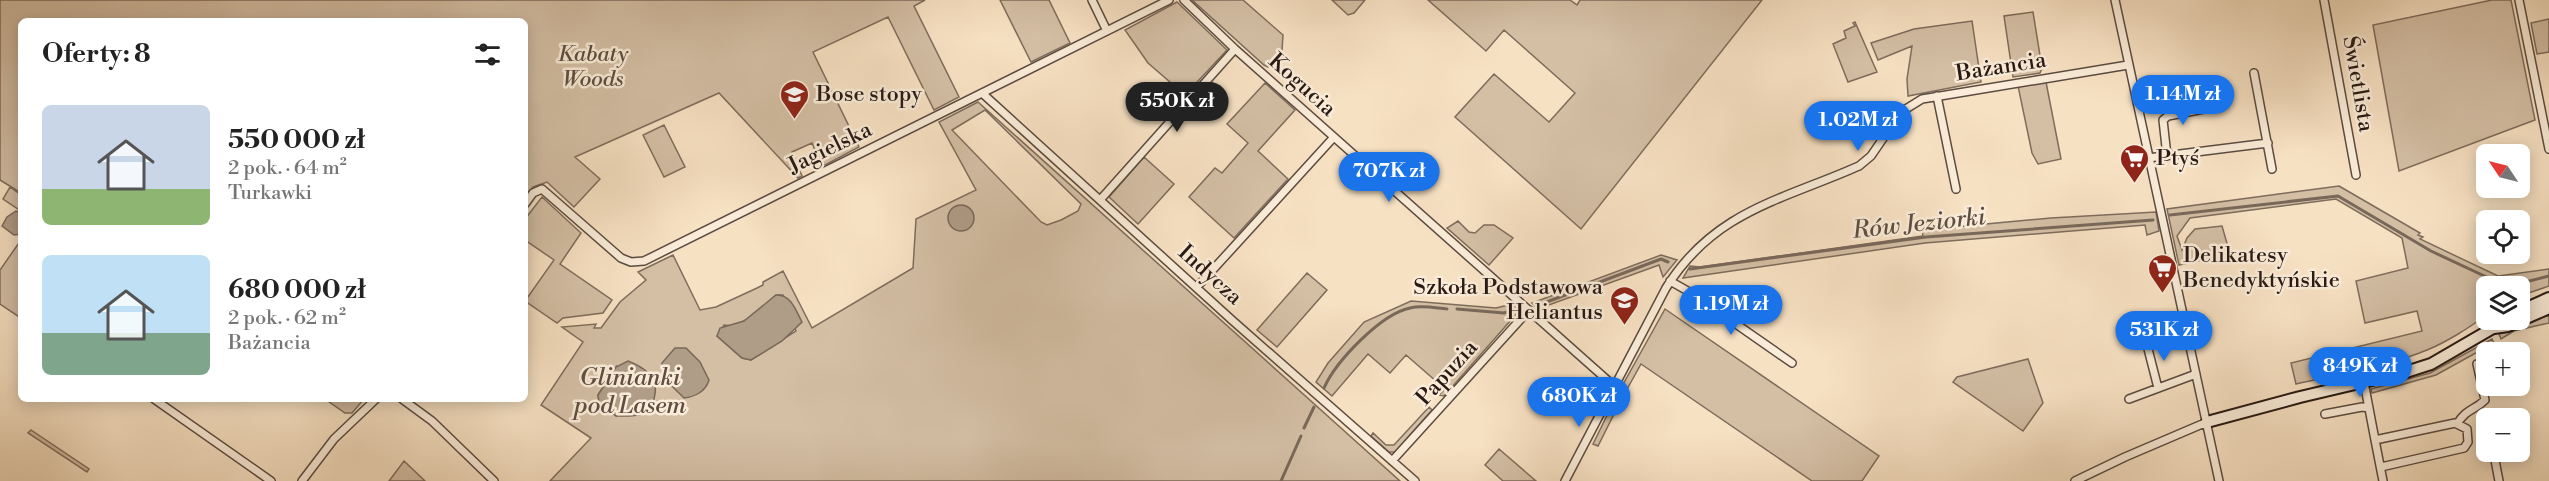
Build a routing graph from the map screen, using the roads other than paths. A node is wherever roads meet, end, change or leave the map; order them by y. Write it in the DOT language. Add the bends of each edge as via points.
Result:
graph roads {
  1 [pos="1092,0"];
  2 [pos="1169,0"];
  3 [pos="1184,0"];
  4 [pos="2115,0"];
  5 [pos="2324,0"];
  6 [pos="2519,0"];
  7 [pos="1107,31"];
  8 [pos="1235,49"];
  9 [pos="2128,64"];
  10 [pos="2254,73"];
  11 [pos="982,93"];
  12 [pos="1937,96"];
  13 [pos="2214,107"];
  14 [pos="2546,124"];
  15 [pos="1334,137"];
  16 [pos="2268,143"];
  17 [pos="2549,149"];
  18 [pos="2167,156"];
  19 [pos="2148,158"];
  20 [pos="2272,169"];
  21 [pos="2356,175"];
  22 [pos="1956,189"];
  23 [pos="528,200"];
  24 [pos="1100,200"];
  25 [pos="1670,281"];
  26 [pos="1197,287"];
  27 [pos="2549,298"];
  28 [pos="2530,307"];
  29 [pos="2549,308"];
  30 [pos="1529,310"];
  31 [pos="2530,316"];
  32 [pos="2490,330"];
  33 [pos="2146,341"];
  34 [pos="1792,363"];
  35 [pos="2196,374"];
  36 [pos="2364,382"];
  37 [pos="1614,386"];
  38 [pos="2158,388"];
  39 [pos="2484,396"];
  40 [pos="2129,399"];
  41 [pos="158,402"];
  42 [pos="373,402"];
  43 [pos="406,402"];
  44 [pos="2369,408"];
  45 [pos="2325,414"];
  46 [pos="2207,422"];
  47 [pos="2457,424"];
  48 [pos="2375,440"];
  49 [pos="1392,461"];
  50 [pos="2495,462"];
  51 [pos="2381,467"];
  52 [pos="271,481"];
  53 [pos="302,481"];
  54 [pos="494,481"];
  55 [pos="1415,481"];
  56 [pos="1565,481"];
  57 [pos="2075,481"];
  58 [pos="2219,481"];
  59 [pos="2383,481"];
  60 [pos="2499,481"];
  1 -- 7 [label="street"];
  2 -- 7 [label="street, Jagielska"];
  3 -- 8 [label="street, Kogucia"];
  4 -- 9 [label="street"];
  5 -- 21 [label="street, Świetlista"];
  6 -- 14 [label="street"];
  7 -- 11 [label="street, Jagielska"];
  8 -- 15 [label="street, Kogucia"];
  8 -- 24 [label="street"];
  9 -- 12 [label="street, Bażancia"];
  9 -- 19 [label="street"];
  10 -- 16 [label="street"];
  11 -- 23 [label="street, Jagielska" via="644,261 621,258 542,189"];
  11 -- 24 [label="street, Indycza"];
  12 -- 22 [label="street"];
  12 -- 25 [label="street, Bażancia" via="1922,99 1901,112 1871,156 1859,166 1727,222 1685,260"];
  13 -- 18 [label="street" via="2163,120"];
  14 -- 17 [label="street"];
  15 -- 26 [label="street"];
  15 -- 30 [label="street, Kogucia"];
  16 -- 18 [label="street"];
  16 -- 20 [label="street"];
  18 -- 19 [label="street"];
  19 -- 35 [label="street"];
  24 -- 26 [label="street, Indycza"];
  25 -- 34 [label="street"];
  25 -- 37 [label="street, Bażancia"];
  26 -- 49 [label="street, Indycza"];
  27 -- 28 [label="street"];
  29 -- 31 [label="street"];
  30 -- 37 [label="street, Kogucia"];
  30 -- 49 [label="street, Papuzia"];
  32 -- 36 [label="street" via="2431,364"];
  33 -- 38 [label="street"];
  35 -- 38 [label="street"];
  35 -- 46 [label="street"];
  36 -- 44 [label="street"];
  36 -- 46 [label="street"];
  37 -- 56 [label="street, Bażancia"];
  38 -- 40 [label="street"];
  39 -- 47 [label="street" via="2480,406 2467,410"];
  41 -- 52 [label="street"];
  42 -- 53 [label="street" via="334,439"];
  43 -- 54 [label="street" via="432,421"];
  44 -- 45 [label="street"];
  44 -- 48 [label="street"];
  46 -- 57 [label="street"];
  46 -- 58 [label="street"];
  47 -- 48 [label="street"];
  47 -- 51 [label="street" via="2467,429 2468,442 2464,448"];
  48 -- 51 [label="street"];
  49 -- 55 [label="street, Indycza"];
  50 -- 60 [label="street"];
  51 -- 59 [label="street"];
}
